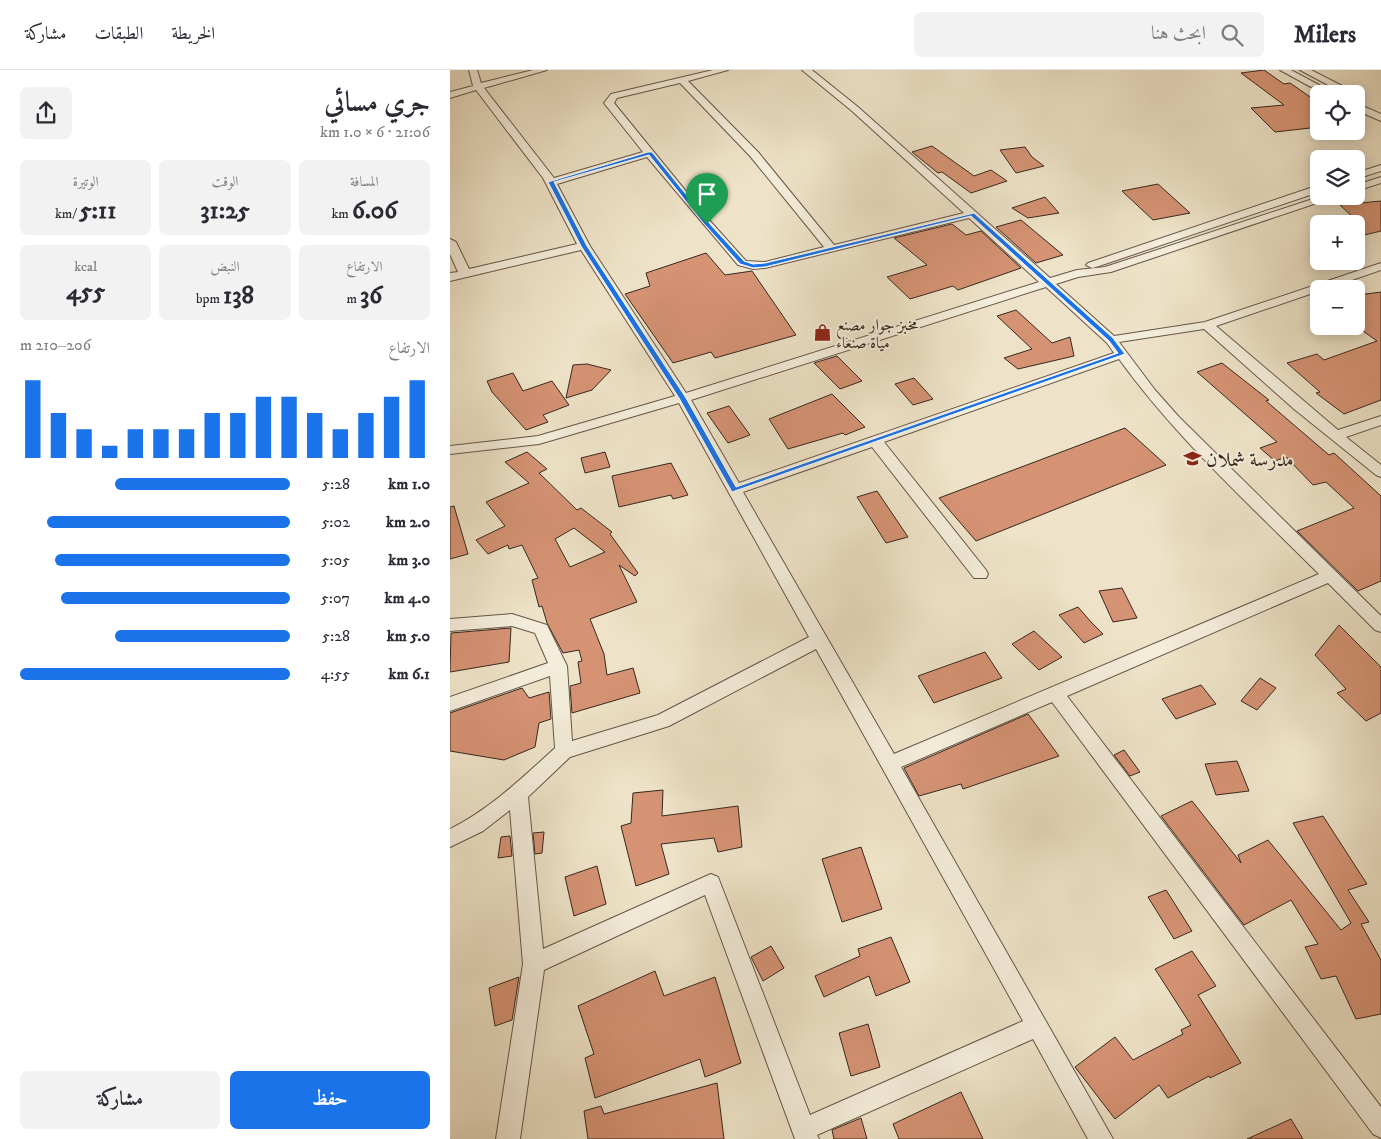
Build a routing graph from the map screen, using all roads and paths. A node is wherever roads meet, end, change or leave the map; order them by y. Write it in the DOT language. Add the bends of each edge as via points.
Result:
graph roads {
  1 [pos="473,70"];
  2 [pos="543,70"];
  3 [pos="724,70"];
  4 [pos="806,70"];
  5 [pos="1284,70"];
  6 [pos="1304,70"];
  7 [pos="682,80"];
  8 [pos="1314,85"];
  9 [pos="1335,85"];
  10 [pos="478,88"];
  11 [pos="450,95"];
  12 [pos="1365,100"];
  13 [pos="1381,108"];
  14 [pos="1365,110"];
  15 [pos="1381,118"];
  16 [pos="650,153"];
  17 [pos="1381,168"];
  18 [pos="1365,173"];
  19 [pos="1381,180"];
  20 [pos="551,182"];
  21 [pos="1365,185"];
  22 [pos="1310,191"];
  23 [pos="1310,204"];
  24 [pos="972,214"];
  25 [pos="450,242"];
  26 [pos="584,246"];
  27 [pos="832,249"];
  28 [pos="1381,266"];
  29 [pos="465,274"];
  30 [pos="1077,274"];
  31 [pos="450,277"];
  32 [pos="1047,283"];
  33 [pos="1207,325"];
  34 [pos="1111,340"];
  35 [pos="1122,354"];
  36 [pos="683,398"];
  37 [pos="1381,420"];
  38 [pos="1336,436"];
  39 [pos="876,442"];
  40 [pos="450,450"];
  41 [pos="1381,472"];
  42 [pos="734,490"];
  43 [pos="980,574"];
  44 [pos="1329,576"];
  45 [pos="450,625"];
  46 [pos="1381,626"];
  47 [pos="818,640"];
  48 [pos="558,666"];
  49 [pos="1055,693"];
  50 [pos="450,704"];
  51 [pos="564,751"];
  52 [pos="889,764"];
  53 [pos="518,794"];
  54 [pos="450,838"];
  55 [pos="534,964"];
  56 [pos="1037,1026"];
  57 [pos="1381,1126"];
  58 [pos="805,1134"];
  59 [pos="508,1139"];
  60 [pos="1101,1139"];
  1 -- 10 [label="street"];
  2 -- 10 [label="street"];
  3 -- 7 [label="street"];
  4 -- 24 [label="street" via="856,109"];
  5 -- 8 [label="street"];
  6 -- 9 [label="street"];
  7 -- 16 [label="street" via="610,99 609,103"];
  7 -- 27 [label="street" via="754,154"];
  10 -- 11 [label="street"];
  10 -- 20 [label="street"];
  12 -- 13 [label="street"];
  14 -- 15 [label="street"];
  16 -- 20 [label="street"];
  16 -- 27 [label="street" via="742,262 753,266 765,265"];
  17 -- 18 [label="street"];
  19 -- 21 [label="street"];
  20 -- 26 [label="street"];
  22 -- 30 [label="street" via="1104,260"];
  23 -- 30 [label="street" via="1107,270"];
  24 -- 27 [label="street"];
  24 -- 32 [label="street"];
  25 -- 29 [label="street"];
  26 -- 29 [label="street"];
  26 -- 36 [label="street"];
  28 -- 33 [label="street"];
  29 -- 31 [label="street"];
  30 -- 32 [label="street"];
  32 -- 34 [label="street"];
  32 -- 36 [label="street"];
  33 -- 34 [label="street"];
  33 -- 38 [label="street"];
  34 -- 35 [label="street"];
  35 -- 39 [label="street"];
  35 -- 44 [label="street" via="1174,420"];
  36 -- 40 [label="street" via="539,440"];
  36 -- 42 [label="street"];
  37 -- 38 [label="street"];
  38 -- 41 [label="street"];
  39 -- 42 [label="street"];
  39 -- 43 [label="street"];
  42 -- 47 [label="street"];
  44 -- 46 [label="street"];
  44 -- 49 [label="street"];
  45 -- 48 [label="street" via="512,620 541,629"];
  47 -- 51 [label="street" via="663,721"];
  47 -- 52 [label="street"];
  48 -- 50 [label="street"];
  48 -- 51 [label="street"];
  49 -- 52 [label="street"];
  49 -- 57 [label="street"];
  51 -- 53 [label="street"];
  52 -- 56 [label="street"];
  53 -- 54 [label="street" via="476,825"];
  53 -- 55 [label="street"];
  55 -- 58 [label="street" via="711,883"];
  55 -- 59 [label="street"];
  56 -- 58 [label="street"];
  56 -- 60 [label="street"];
}
